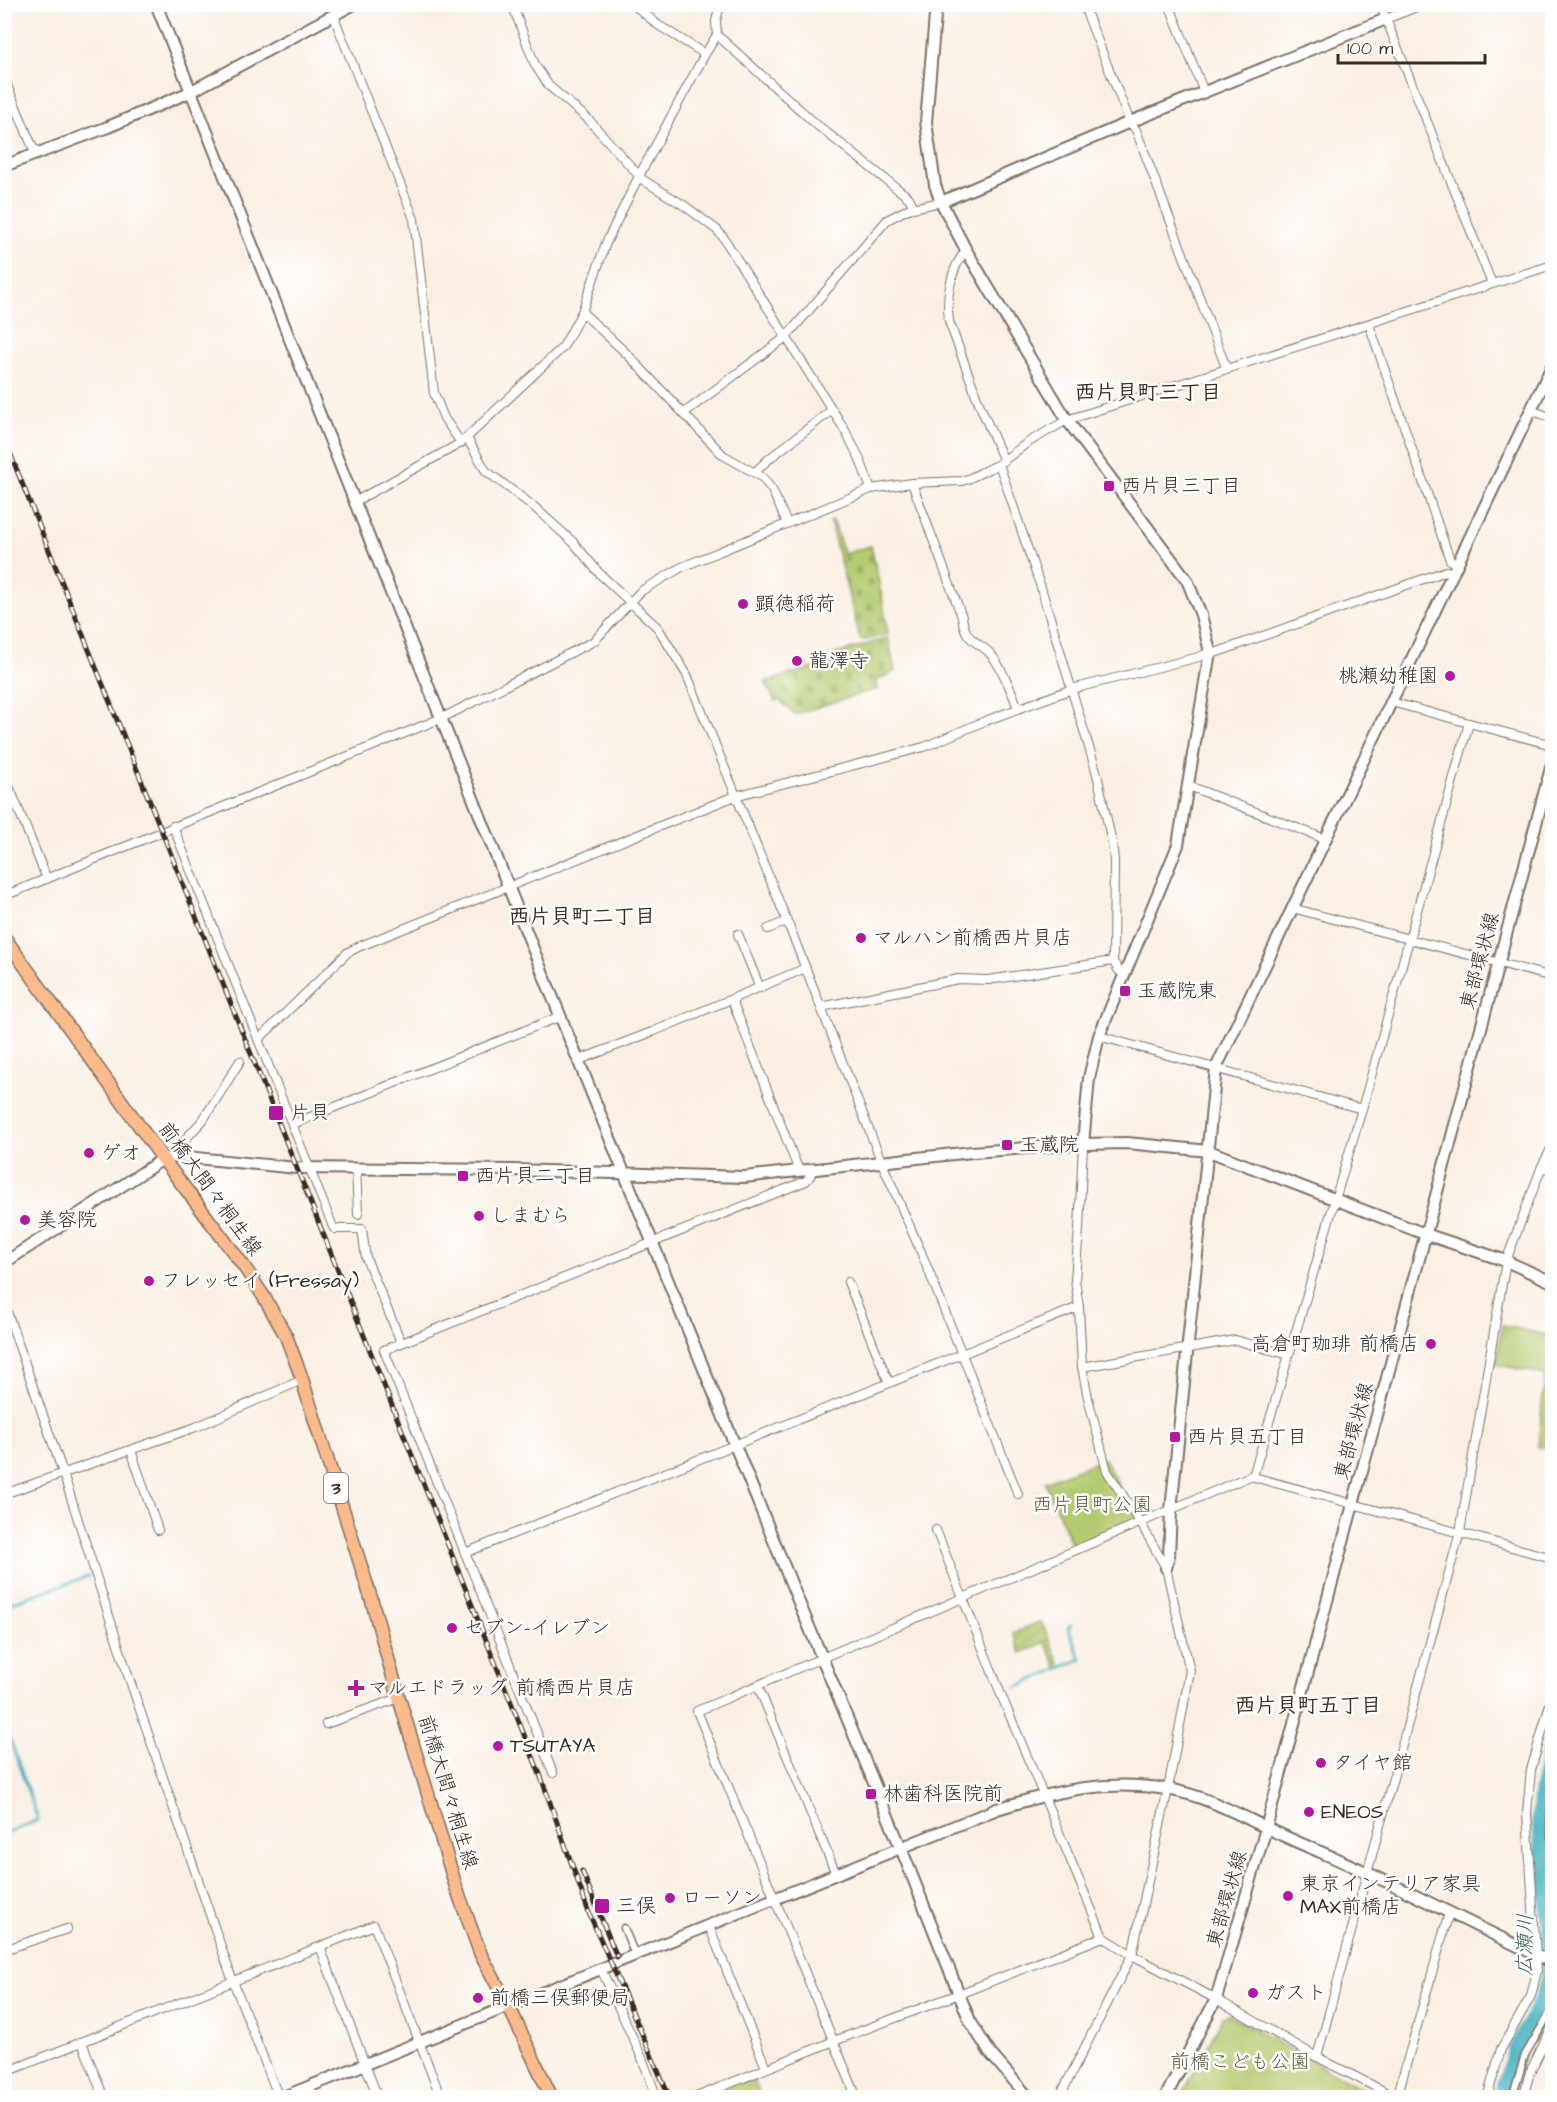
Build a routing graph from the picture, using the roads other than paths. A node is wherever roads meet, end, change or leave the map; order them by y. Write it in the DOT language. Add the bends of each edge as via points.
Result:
graph roads {
  1 [pos="156,4"];
  2 [pos="354,4"];
  3 [pos="512,4"];
  4 [pos="633,4"];
  5 [pos="720,4"];
  6 [pos="936,4"];
  7 [pos="1083,4"];
  8 [pos="1170,4"];
  9 [pos="1380,4"];
  10 [pos="1424,4"];
  11 [pos="336,14"];
  12 [pos="1386,19"];
  13 [pos="717,35"];
  14 [pos="705,54"];
  15 [pos="4,78"];
  16 [pos="190,92"];
  17 [pos="1204,92"];
  18 [pos="1130,122"];
  19 [pos="39,152"];
  20 [pos="4,166"];
  21 [pos="639,176"];
  22 [pos="941,202"];
  23 [pos="914,207"];
  24 [pos="966,250"];
  25 [pos="1552,265"];
  26 [pos="1492,284"];
  27 [pos="582,312"];
  28 [pos="1369,324"];
  29 [pos="786,337"];
  30 [pos="1552,366"];
  31 [pos="1227,370"];
  32 [pos="832,410"];
  33 [pos="1531,410"];
  34 [pos="684,413"];
  35 [pos="1552,418"];
  36 [pos="1067,420"];
  37 [pos="464,440"];
  38 [pos="1001,463"];
  39 [pos="756,472"];
  40 [pos="912,483"];
  41 [pos="871,489"];
  42 [pos="356,501"];
  43 [pos="786,523"];
  44 [pos="1455,569"];
  45 [pos="630,602"];
  46 [pos="1210,652"];
  47 [pos="1072,689"];
  48 [pos="1391,702"];
  49 [pos="1018,708"];
  50 [pos="442,718"];
  51 [pos="1468,723"];
  52 [pos="1552,745"];
  53 [pos="1552,764"];
  54 [pos="4,774"];
  55 [pos="1189,786"];
  56 [pos="735,796"];
  57 [pos="173,826"];
  58 [pos="1325,839"];
  59 [pos="47,879"];
  60 [pos="509,885"];
  61 [pos="4,896"];
  62 [pos="1292,908"];
  63 [pos="787,921"];
  64 [pos="768,929"];
  65 [pos="738,934"];
  66 [pos="4,937"];
  67 [pos="1409,938"];
  68 [pos="1113,961"];
  69 [pos="1499,963"];
  70 [pos="806,968"];
  71 [pos="1126,972"];
  72 [pos="1552,977"];
  73 [pos="760,988"];
  74 [pos="732,1000"];
  75 [pos="821,1007"];
  76 [pos="561,1016"];
  77 [pos="1099,1036"];
  78 [pos="258,1040"];
  79 [pos="579,1060"];
  80 [pos="240,1061"];
  81 [pos="1216,1068"];
  82 [pos="1362,1109"];
  83 [pos="293,1124"];
  84 [pos="1083,1144"];
  85 [pos="1552,1147"];
  86 [pos="1209,1151"];
  87 [pos="177,1156"];
  88 [pos="163,1160"];
  89 [pos="882,1163"];
  90 [pos="1542,1166"];
  91 [pos="310,1167"];
  92 [pos="356,1168"];
  93 [pos="812,1168"];
  94 [pos="799,1172"];
  95 [pos="1552,1172"];
  96 [pos="626,1174"];
  97 [pos="1336,1200"];
  98 [pos="358,1214"];
  99 [pos="1425,1234"];
  100 [pos="652,1241"];
  101 [pos="1506,1261"];
  102 [pos="4,1263"];
  103 [pos="1552,1281"];
  104 [pos="848,1282"];
  105 [pos="4,1303"];
  106 [pos="1079,1307"];
  107 [pos="401,1342"];
  108 [pos="1187,1348"];
  109 [pos="962,1353"];
  110 [pos="1289,1355"];
  111 [pos="1082,1367"];
  112 [pos="302,1380"];
  113 [pos="889,1383"];
  114 [pos="735,1445"];
  115 [pos="131,1450"];
  116 [pos="63,1473"];
  117 [pos="1253,1476"];
  118 [pos="4,1494"];
  119 [pos="1018,1494"];
  120 [pos="1353,1503"];
  121 [pos="1171,1510"];
  122 [pos="1140,1522"];
  123 [pos="158,1530"];
  124 [pos="936,1530"];
  125 [pos="1460,1532"];
  126 [pos="465,1553"];
  127 [pos="1552,1558"];
  128 [pos="1166,1568"];
  129 [pos="964,1598"];
  130 [pos="823,1659"];
  131 [pos="758,1686"];
  132 [pos="1552,1697"];
  133 [pos="399,1698"];
  134 [pos="326,1724"];
  135 [pos="553,1773"];
  136 [pos="1168,1789"];
  137 [pos="1043,1795"];
  138 [pos="1552,1798"];
  139 [pos="1266,1828"];
  140 [pos="1552,1843"];
  141 [pos="901,1848"];
  142 [pos="1367,1872"];
  143 [pos="836,1874"];
  144 [pos="774,1898"];
  145 [pos="1449,1913"];
  146 [pos="709,1926"];
  147 [pos="624,1928"];
  148 [pos="67,1929"];
  149 [pos="1102,1937"];
  150 [pos="320,1947"];
  151 [pos="4,1950"];
  152 [pos="633,1950"];
  153 [pos="1132,1955"];
  154 [pos="1544,1958"];
  155 [pos="601,1969"];
  156 [pos="234,1981"];
  157 [pos="959,1994"];
  158 [pos="1216,1999"];
  159 [pos="508,2005"];
  160 [pos="1552,2009"];
  161 [pos="1552,2030"];
  162 [pos="834,2041"];
  163 [pos="82,2042"];
  164 [pos="419,2042"];
  165 [pos="1317,2057"];
  166 [pos="365,2064"];
  167 [pos="766,2068"];
  168 [pos="4,2073"];
  169 [pos="104,2097"];
  170 [pos="280,2097"];
  171 [pos="378,2097"];
  172 [pos="441,2097"];
  173 [pos="552,2097"];
  174 [pos="657,2097"];
  175 [pos="694,2097"];
  176 [pos="857,2097"];
  177 [pos="1029,2097"];
  178 [pos="1059,2097"];
  179 [pos="1166,2097"];
  180 [pos="1397,2097"];
  181 [pos="1487,2097"];
  182 [pos="1512,2097"];
  183 [pos="1523,2097"];
  1 -- 16 [label="street"];
  2 -- 11 [label="street"];
  3 -- 21 [label="street" via="542,77 588,119"];
  4 -- 14 [label="street"];
  5 -- 13 [label="street"];
  6 -- 22 [label="street" via="926,122"];
  7 -- 18 [label="street"];
  8 -- 17 [label="street"];
  9 -- 12 [label="street"];
  10 -- 12 [label="street"];
  11 -- 16 [label="street"];
  11 -- 37 [label="street" via="414,219 434,393 444,417"];
  12 -- 17 [label="street"];
  12 -- 26 [label="street"];
  13 -- 14 [label="street"];
  13 -- 23 [label="street" via="840,145 909,198"];
  14 -- 21 [label="street"];
  15 -- 19 [label="street" via="33,148"];
  16 -- 19 [label="street"];
  16 -- 42 [label="street"];
  17 -- 18 [label="street"];
  18 -- 22 [label="street"];
  18 -- 31 [label="street"];
  19 -- 20 [label="street"];
  21 -- 27 [label="street" via="606,243"];
  21 -- 29 [label="street" via="717,230"];
  22 -- 23 [label="street"];
  22 -- 24 [label="street"];
  23 -- 29 [label="street" via="887,220"];
  24 -- 36 [label="street"];
  24 -- 38 [label="street" via="951,283 949,321"];
  25 -- 26 [label="street"];
  26 -- 28 [label="street"];
  27 -- 34 [label="street"];
  27 -- 37 [label="street" via="563,347"];
  28 -- 31 [label="street"];
  28 -- 44 [label="street"];
  29 -- 32 [label="street"];
  29 -- 34 [label="street"];
  30 -- 33 [label="street"];
  31 -- 36 [label="street"];
  32 -- 39 [label="street"];
  32 -- 41 [label="street" via="859,457"];
  33 -- 35 [label="street"];
  33 -- 44 [label="street"];
  34 -- 39 [label="street" via="723,455"];
  36 -- 38 [label="street"];
  36 -- 46 [label="street" via="1187,580"];
  37 -- 42 [label="street"];
  37 -- 45 [label="street" via="486,471 573,542"];
  38 -- 40 [label="street" via="962,482"];
  38 -- 47 [label="street"];
  39 -- 43 [label="street" via="767,482"];
  40 -- 41 [label="street"];
  40 -- 49 [label="street" via="963,627 994,657"];
  41 -- 43 [label="street"];
  42 -- 50 [label="street"];
  43 -- 45 [label="street" via="682,567"];
  44 -- 46 [label="street"];
  44 -- 48 [label="street"];
  45 -- 50 [label="street" via="594,640"];
  45 -- 56 [label="street" via="658,628 683,666"];
  46 -- 47 [label="street"];
  46 -- 55 [label="street"];
  47 -- 49 [label="street"];
  47 -- 68 [label="street" via="1112,843"];
  48 -- 51 [label="street"];
  48 -- 58 [label="street"];
  49 -- 56 [label="street" via="924,747"];
  50 -- 57 [label="street"];
  50 -- 60 [label="street"];
  51 -- 52 [label="street"];
  51 -- 67 [label="street"];
  53 -- 69 [label="street, 東部環状線"];
  54 -- 59 [label="street"];
  55 -- 58 [label="street"];
  55 -- 71 [label="street" via="1178,845"];
  56 -- 60 [label="street"];
  56 -- 63 [label="street"];
  57 -- 59 [label="street"];
  57 -- 78 [label="street"];
  58 -- 62 [label="street"];
  59 -- 61 [label="street"];
  60 -- 76 [label="street"];
  60 -- 78 [label="street" via="352,950"];
  62 -- 67 [label="street"];
  62 -- 81 [label="street"];
  63 -- 64 [label="street"];
  63 -- 70 [label="street"];
  65 -- 73 [label="street"];
  66 -- 88 [label="main road, 前橋大間々桐生線 / 3"];
  67 -- 69 [label="street"];
  67 -- 82 [label="street"];
  68 -- 71 [label="street" via="1119,971"];
  68 -- 75 [label="street" via="988,980 958,979"];
  69 -- 72 [label="street"];
  69 -- 99 [label="street, 東部環状線"];
  70 -- 73 [label="street"];
  70 -- 75 [label="street"];
  71 -- 77 [label="street"];
  73 -- 74 [label="street"];
  74 -- 79 [label="street"];
  74 -- 94 [label="street"];
  75 -- 89 [label="street"];
  76 -- 79 [label="street"];
  76 -- 83 [label="street"];
  77 -- 81 [label="street"];
  77 -- 84 [label="street" via="1089,1078"];
  78 -- 83 [label="street"];
  79 -- 96 [label="street"];
  80 -- 87 [label="street" via="203,1120 179,1146"];
  81 -- 82 [label="street"];
  81 -- 86 [label="street"];
  82 -- 97 [label="street"];
  83 -- 91 [label="street"];
  84 -- 86 [label="street" via="1126,1143"];
  84 -- 89 [label="street"];
  84 -- 106 [label="street" via="1075,1280"];
  85 -- 90 [label="street"];
  86 -- 97 [label="street"];
  86 -- 108 [label="street"];
  87 -- 88 [label="street"];
  87 -- 91 [label="street"];
  88 -- 102 [label="street"];
  88 -- 112 [label="main road, 前橋大間々桐生線 / 3" via="264,1297 286,1336"];
  89 -- 93 [label="street"];
  89 -- 109 [label="street"];
  90 -- 95 [label="street"];
  90 -- 101 [label="street"];
  91 -- 92 [label="street"];
  91 -- 107 [label="street" via="335,1229 362,1229 366,1258"];
  92 -- 96 [label="street"];
  92 -- 98 [label="street"];
  93 -- 94 [label="street"];
  93 -- 100 [label="street" via="806,1180"];
  94 -- 96 [label="street" via="744,1177"];
  96 -- 100 [label="street"];
  97 -- 99 [label="street"];
  97 -- 110 [label="street"];
  99 -- 101 [label="street"];
  99 -- 120 [label="street, 東部環状線"];
  100 -- 107 [label="street"];
  100 -- 114 [label="street"];
  101 -- 103 [label="street"];
  101 -- 125 [label="street"];
  104 -- 113 [label="street"];
  105 -- 116 [label="street"];
  106 -- 109 [label="street"];
  106 -- 111 [label="street"];
  107 -- 126 [label="street" via="384,1352"];
  108 -- 110 [label="street" via="1240,1341"];
  108 -- 111 [label="street"];
  108 -- 121 [label="street"];
  109 -- 113 [label="street"];
  109 -- 119 [label="street"];
  110 -- 117 [label="street"];
  111 -- 122 [label="street" via="1107,1472"];
  112 -- 115 [label="street" via="196,1427"];
  112 -- 133 [label="main road, 前橋大間々桐生線 / 3"];
  113 -- 114 [label="street"];
  114 -- 126 [label="street"];
  114 -- 130 [label="street"];
  115 -- 116 [label="street"];
  115 -- 123 [label="street"];
  116 -- 118 [label="street"];
  116 -- 156 [label="street"];
  117 -- 120 [label="street"];
  117 -- 121 [label="street"];
  120 -- 125 [label="street"];
  120 -- 139 [label="street, 東部環状線"];
  121 -- 122 [label="street"];
  121 -- 128 [label="street"];
  122 -- 128 [label="street"];
  122 -- 129 [label="street"];
  124 -- 129 [label="street"];
  125 -- 127 [label="street"];
  125 -- 142 [label="street"];
  126 -- 135 [label="street"];
  128 -- 136 [label="street" via="1190,1671"];
  129 -- 130 [label="street"];
  129 -- 137 [label="street"];
  130 -- 131 [label="street"];
  130 -- 141 [label="street"];
  131 -- 143 [label="street"];
  131 -- 144 [label="street" via="697,1711"];
  132 -- 154 [label="street" via="1532,1770 1527,1813"];
  133 -- 134 [label="street"];
  133 -- 159 [label="main road, 前橋大間々桐生線 / 3" via="456,1887 481,1955"];
  136 -- 137 [label="street" via="1099,1786"];
  136 -- 139 [label="street" via="1222,1805"];
  136 -- 153 [label="street"];
  137 -- 141 [label="street"];
  137 -- 149 [label="street"];
  138 -- 140 [label="street"];
  139 -- 142 [label="street"];
  139 -- 158 [label="street, 東部環状線"];
  141 -- 143 [label="street"];
  141 -- 157 [label="street"];
  142 -- 145 [label="street"];
  142 -- 165 [label="street"];
  143 -- 144 [label="street"];
  144 -- 146 [label="street"];
  144 -- 162 [label="street"];
  145 -- 154 [label="street"];
  145 -- 180 [label="street"];
  146 -- 155 [label="street"];
  146 -- 167 [label="street"];
  147 -- 152 [label="street"];
  148 -- 151 [label="street"];
  149 -- 153 [label="street"];
  149 -- 157 [label="street"];
  150 -- 156 [label="street"];
  150 -- 164 [label="street" via="374,1925"];
  150 -- 166 [label="street"];
  153 -- 158 [label="street"];
  153 -- 178 [label="street"];
  154 -- 181 [label="street" via="1533,1992 1504,2043"];
  155 -- 159 [label="street"];
  155 -- 174 [label="street"];
  156 -- 163 [label="street"];
  156 -- 170 [label="street"];
  157 -- 162 [label="street"];
  157 -- 177 [label="street" via="990,2054"];
  158 -- 165 [label="street"];
  158 -- 179 [label="street, 東部環状線"];
  159 -- 164 [label="street"];
  159 -- 173 [label="main road, 前橋大間々桐生線 / 3"];
  160 -- 182 [label="street" via="1525,2055"];
  161 -- 183 [label="street" via="1530,2072"];
  162 -- 167 [label="street"];
  162 -- 176 [label="street"];
  163 -- 168 [label="street"];
  163 -- 169 [label="street"];
  164 -- 166 [label="street"];
  164 -- 172 [label="street"];
  165 -- 180 [label="street"];
  166 -- 170 [label="street"];
  166 -- 171 [label="street"];
  167 -- 175 [label="street"];
}
